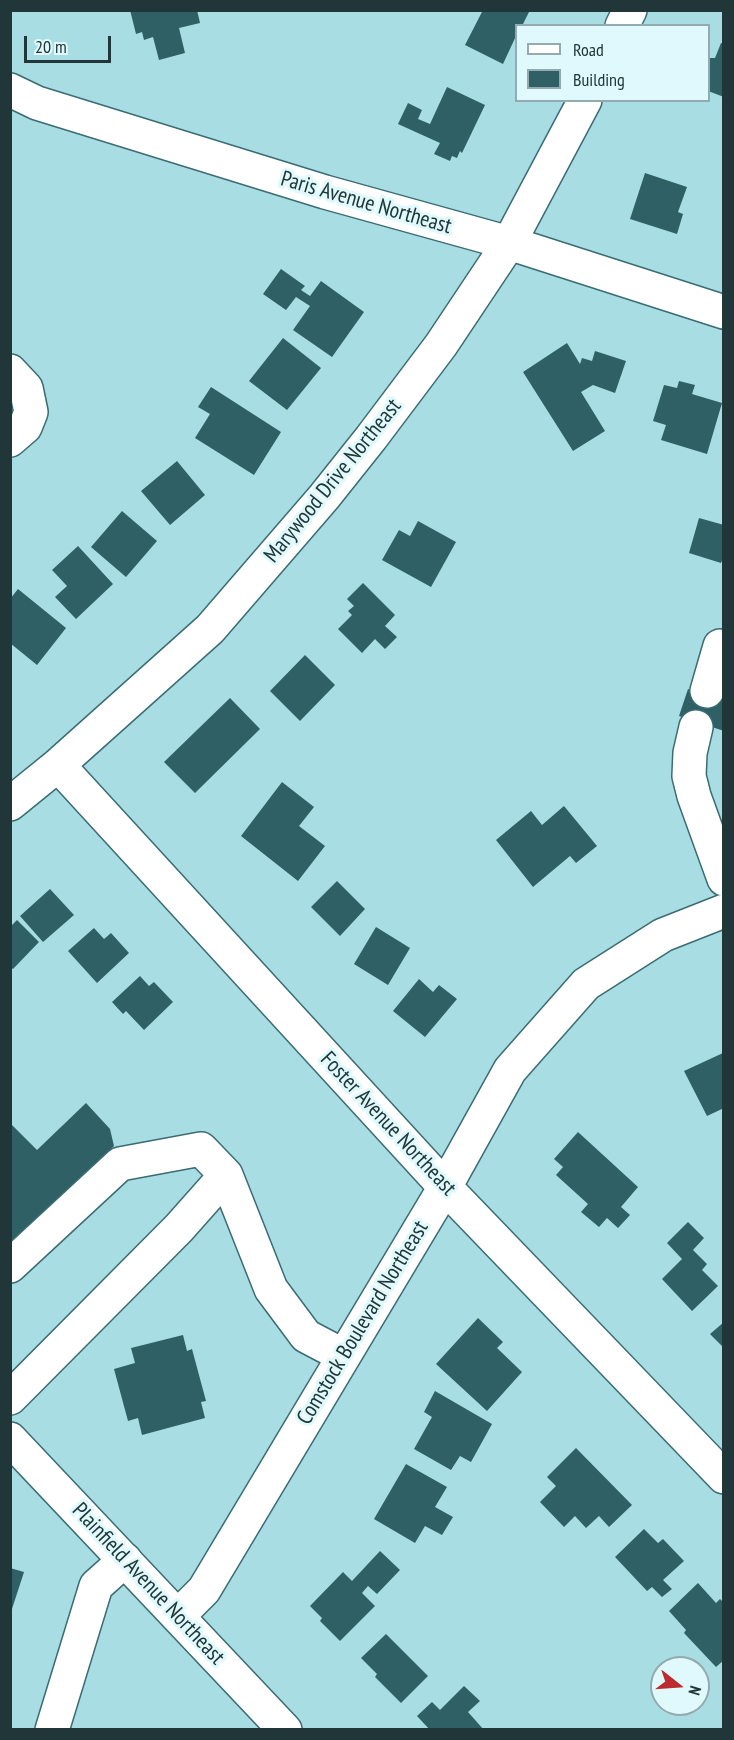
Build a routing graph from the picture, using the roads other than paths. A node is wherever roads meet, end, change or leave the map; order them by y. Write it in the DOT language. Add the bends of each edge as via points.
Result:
graph roads {
  1 [pos="630,10"];
  2 [pos="623,24"];
  3 [pos="10,90"];
  4 [pos="584,102"];
  5 [pos="509,243"];
  6 [pos="723,312"];
  7 [pos="10,370"];
  8 [pos="10,440"];
  9 [pos="723,647"];
  10 [pos="707,691"];
  11 [pos="696,728"];
  12 [pos="58,765"];
  13 [pos="10,804"];
  14 [pos="723,879"];
  15 [pos="723,910"];
  16 [pos="226,1175"];
  17 [pos="445,1187"];
  18 [pos="10,1266"];
  19 [pos="344,1356"];
  20 [pos="10,1398"];
  21 [pos="10,1439"];
  22 [pos="723,1477"];
  23 [pos="125,1560"];
  24 [pos="178,1616"];
  25 [pos="52,1730"];
  26 [pos="285,1730"];
  1 -- 2 [label="street"];
  3 -- 5 [label="street, Paris Avenue Northeast" via="37,103 314,188"];
  4 -- 5 [label="street, Marywood Drive Northeast"];
  5 -- 6 [label="street, Paris Avenue Northeast"];
  5 -- 12 [label="street, Marywood Drive Northeast" via="441,345 317,506 210,629"];
  7 -- 8 [label="street" via="26,388 31,412 25,427"];
  9 -- 10 [label="street" via="720,646"];
  11 -- 14 [label="street" via="689,776"];
  12 -- 13 [label="street, Marywood Drive Northeast"];
  12 -- 17 [label="street, Foster Avenue Northeast"];
  15 -- 17 [label="street, Comstock Boulevard Northeast" via="663,935 586,984 510,1070"];
  16 -- 18 [label="street" via="201,1149 120,1164"];
  16 -- 19 [label="street" via="271,1289 306,1336"];
  16 -- 20 [label="street" via="179,1228"];
  17 -- 19 [label="street, Comstock Boulevard Northeast"];
  17 -- 22 [label="street, Foster Avenue Northeast"];
  19 -- 24 [label="street, Comstock Boulevard Northeast" via="204,1590"];
  21 -- 23 [label="street, Plainfield Avenue Northeast"];
  23 -- 24 [label="street, Plainfield Avenue Northeast"];
  23 -- 25 [label="street" via="96,1586"];
  24 -- 26 [label="street, Plainfield Avenue Northeast"];
}
